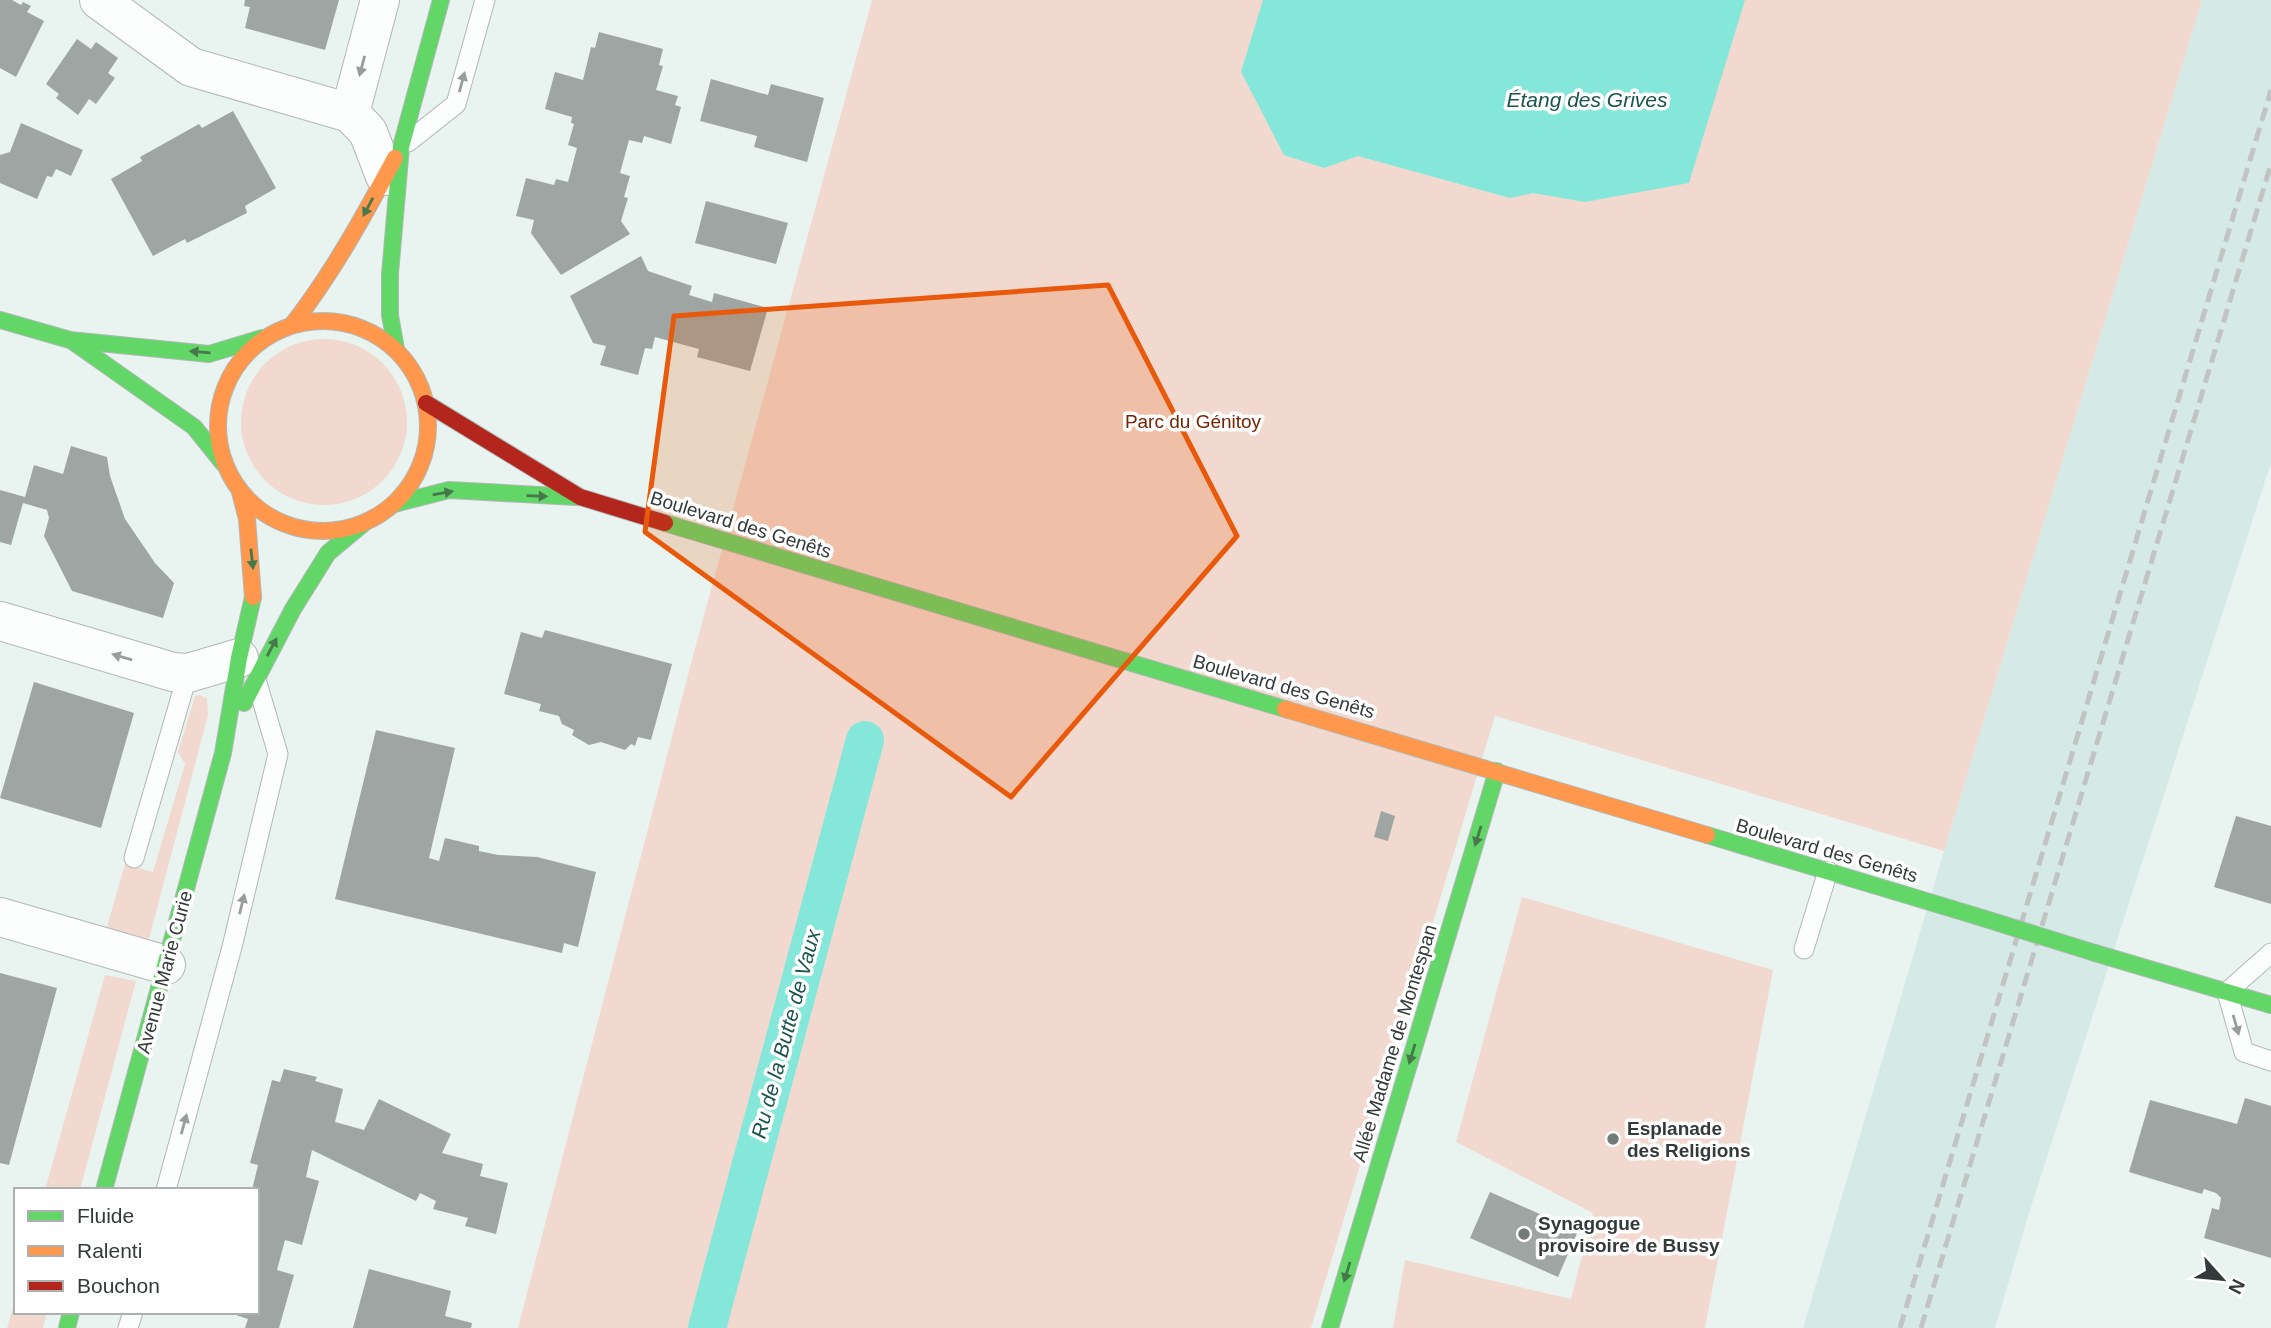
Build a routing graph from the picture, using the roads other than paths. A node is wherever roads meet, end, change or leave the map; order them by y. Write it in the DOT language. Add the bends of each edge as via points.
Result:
graph roads {
  1 [pos="99,0"];
  2 [pos="380,0"];
  3 [pos="441,0"];
  4 [pos="485,0"];
  5 [pos="350,113"];
  6 [pos="393,162"];
  7 [pos="0,320"];
  8 [pos="293,324"];
  9 [pos="265,337"];
  10 [pos="70,340"];
  11 [pos="396,349"];
  12 [pos="426,403"];
  13 [pos="224,463"];
  14 [pos="240,492"];
  15 [pos="580,497"];
  16 [pos="394,504"];
  17 [pos="364,523"];
  18 [pos="0,621"];
  19 [pos="247,668"];
  20 [pos="188,673"];
  21 [pos="223,753"];
  22 [pos="1497,771"];
  23 [pos="134,858"];
  24 [pos="1828,871"];
  25 [pos="0,917"];
  26 [pos="1804,949"];
  27 [pos="2271,953"];
  28 [pos="166,965"];
  29 [pos="2227,992"];
  30 [pos="2271,1005"];
  31 [pos="2271,1062"];
  32 [pos="105,1188"];
  33 [pos="167,1188"];
  34 [pos="1330,1328"];
  1 -- 5 [label="street" via="191,67"];
  2 -- 5 [label="street, one-way"];
  3 -- 6 [label="street"];
  6 -- 4 [label="lane, one-way" via="456,104"];
  5 -- 6 [label="street"];
  6 -- 8 [label="street, one-way" via="353,236"];
  6 -- 11 [label="street" via="390,316"];
  7 -- 10 [label="street"];
  8 -- 9 [label="street"];
  8 -- 11 [label="street" via="330,320 366,329"];
  9 -- 10 [label="street, one-way" via="209,354"];
  9 -- 13 [label="street" via="239,361 222,393 217,428"];
  10 -- 13 [label="street" via="194,428"];
  11 -- 12 [label="street" via="415,374"];
  12 -- 15 [label="street, Boulevard des Genêts"];
  12 -- 16 [label="street" via="429,431 424,458 412,483"];
  13 -- 14 [label="street"];
  14 -- 17 [label="street" via="266,516 297,529 331,532"];
  14 -- 19 [label="street, Avenue Marie Curie, one-way" via="254,578"];
  16 -- 15 [label="street, Boulevard des Genêts, one-way" via="449,490"];
  15 -- 22 [label="street, Boulevard des Genêts"];
  16 -- 17 [label="street"];
  19 -- 17 [label="street, Avenue Marie Curie, one-way" via="293,609 328,553"];
  20 -- 18 [label="street, one-way"];
  19 -- 20 [label="street"];
  19 -- 21 [label="street, Avenue Marie Curie"];
  19 -- 21 [label="street, Avenue Marie Curie"];
  33 -- 19 [label="lane, one-way" via="278,754"];
  20 -- 23 [label="lane"];
  21 -- 28 [label="street, Avenue Marie Curie"];
  22 -- 24 [label="street, Boulevard des Genêts"];
  22 -- 34 [label="street, Allée Madame de Montespan, one-way"];
  24 -- 26 [label="lane"];
  24 -- 29 [label="street, Boulevard des Genêts, bridge"];
  25 -- 28 [label="street"];
  27 -- 29 [label="lane"];
  28 -- 32 [label="street, Avenue Marie Curie"];
  29 -- 30 [label="street"];
  29 -- 31 [label="lane, one-way" via="2244,1052"];
}
